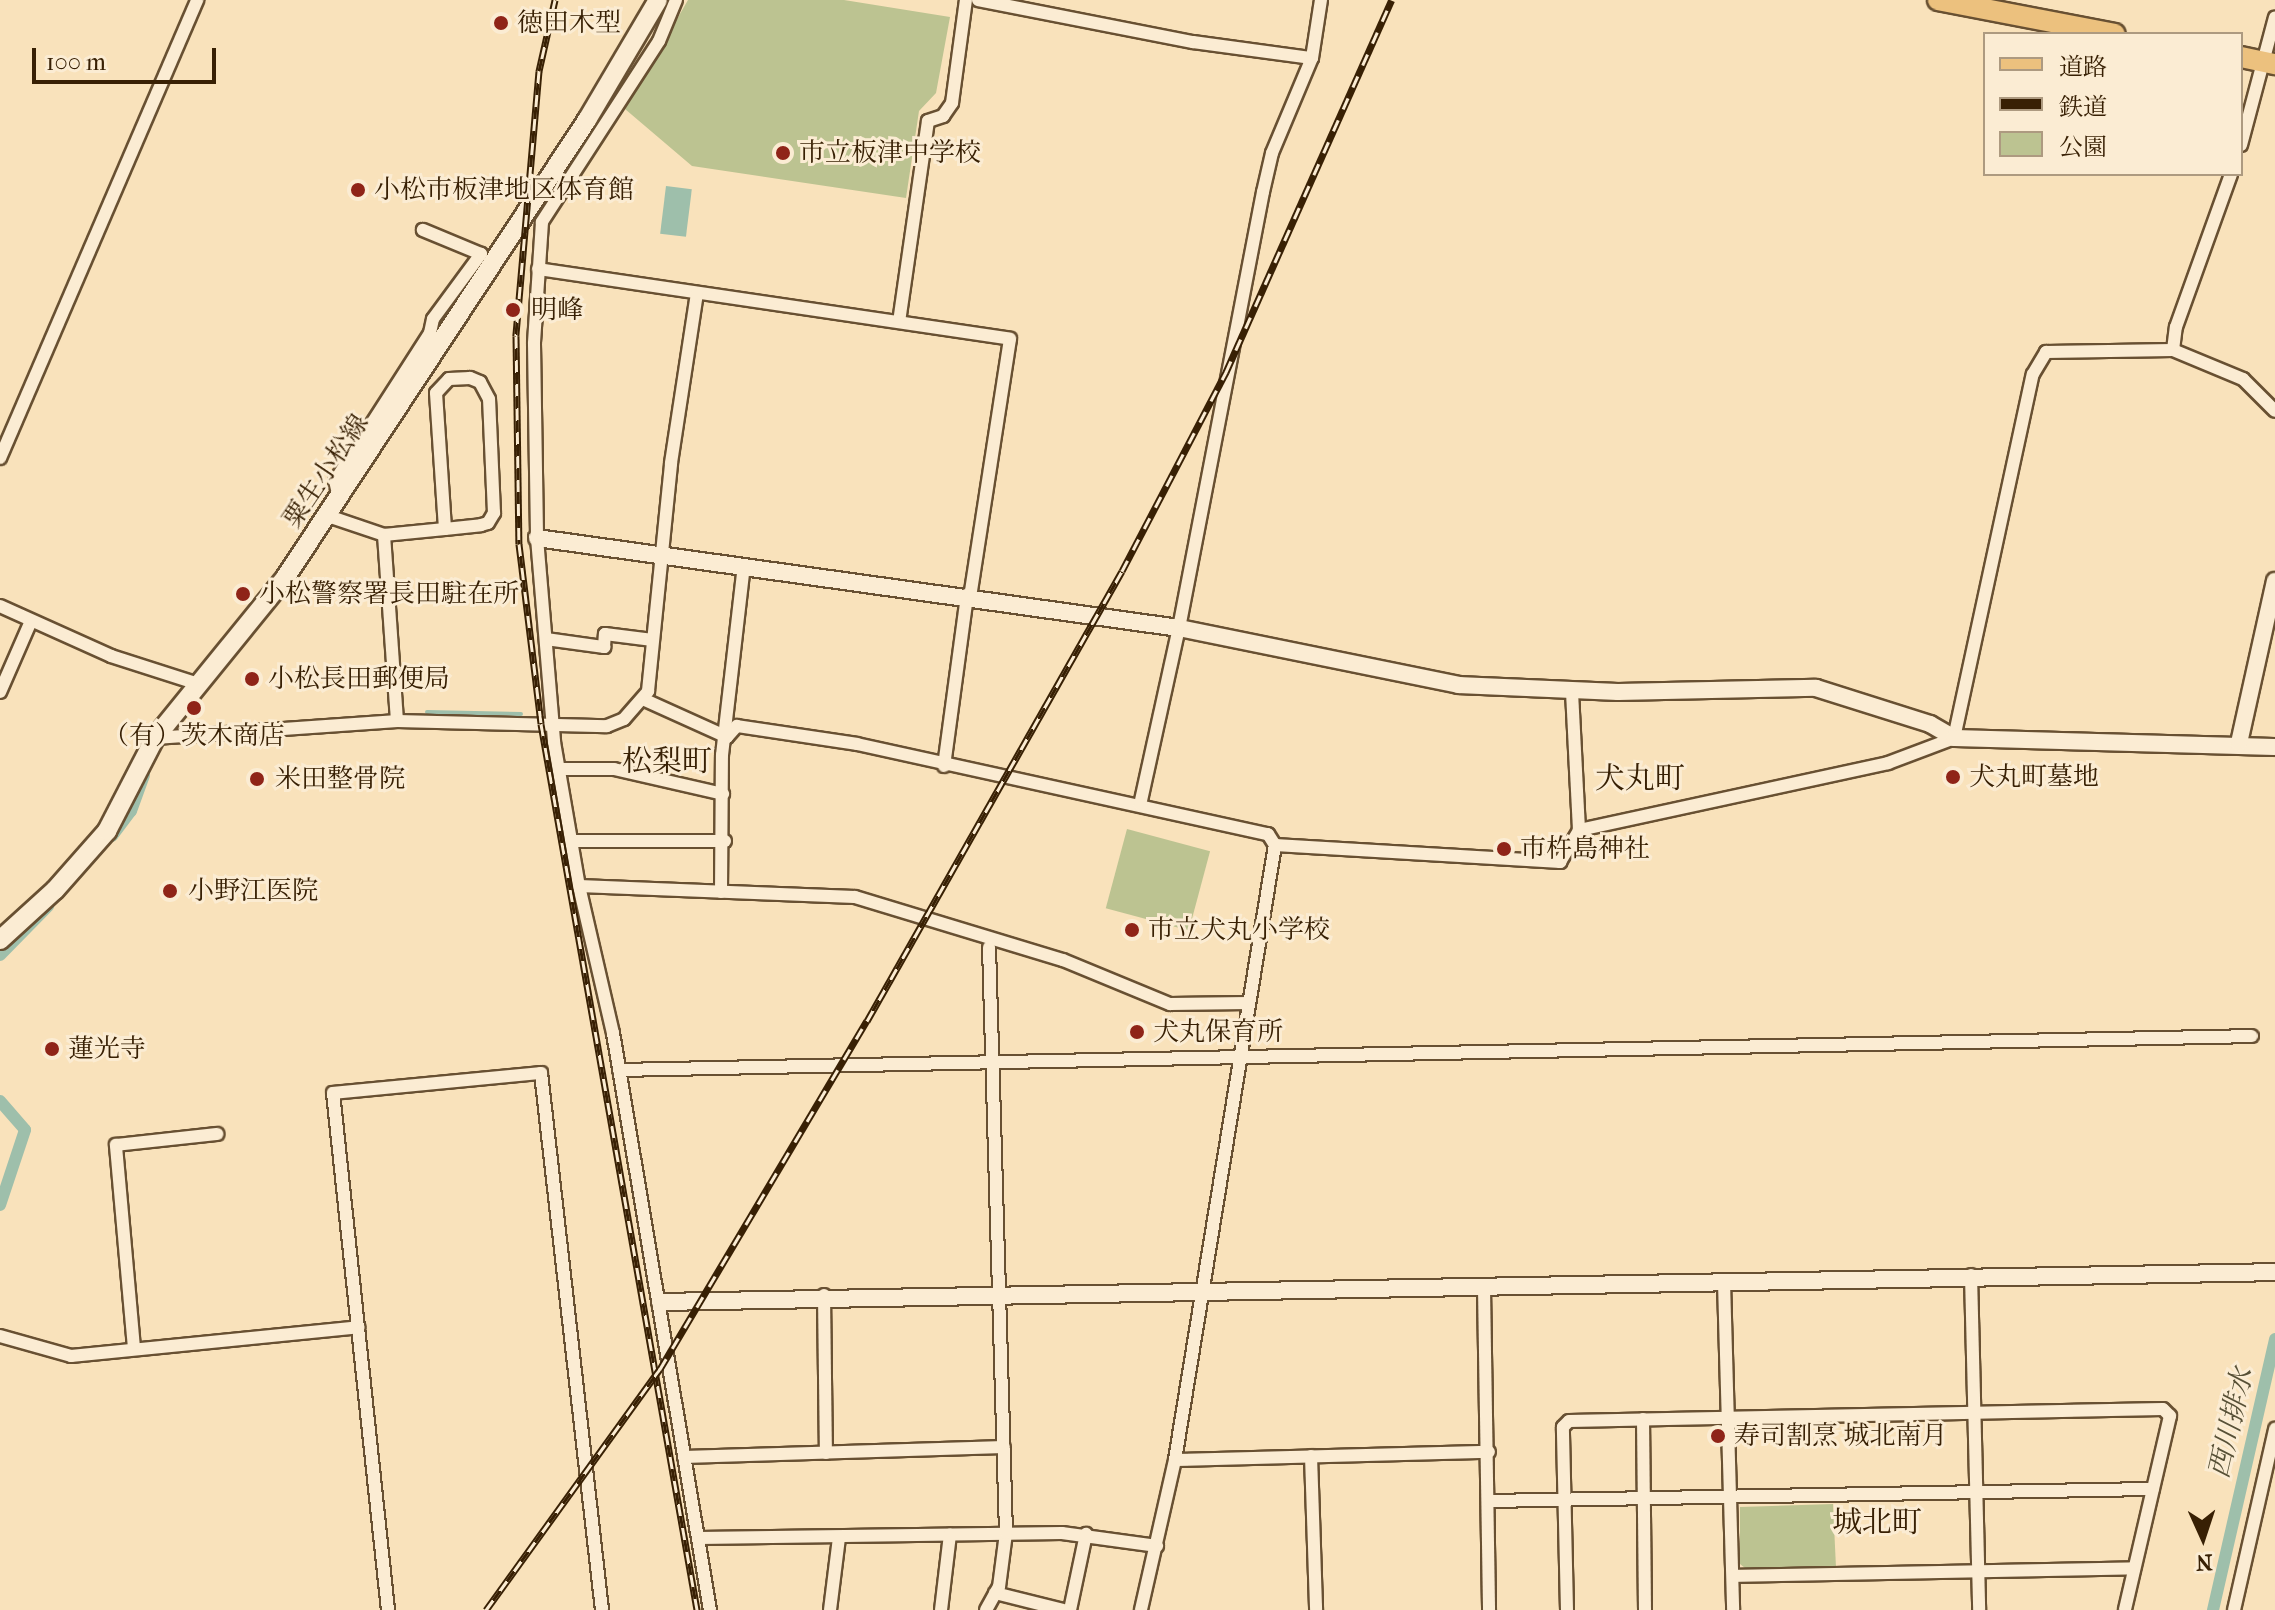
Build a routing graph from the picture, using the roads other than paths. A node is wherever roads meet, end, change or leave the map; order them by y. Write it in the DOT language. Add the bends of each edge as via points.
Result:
graph roads {
  1 [pos="197,0"];
  2 [pos="658,0"];
  3 [pos="676,0"];
  4 [pos="966,0"];
  5 [pos="978,0"];
  6 [pos="1321,0"];
  7 [pos="1938,0"];
  8 [pos="2275,17"];
  9 [pos="2105,32"];
  10 [pos="2243,57"];
  11 [pos="1312,58"];
  12 [pos="2269,63"];
  13 [pos="2243,139"];
  14 [pos="2230,176"];
  15 [pos="423,230"];
  16 [pos="538,269"];
  17 [pos="697,293"];
  18 [pos="899,322"];
  19 [pos="2173,350"];
  20 [pos="2275,411"];
  21 [pos="0,458"];
  22 [pos="340,499"];
  23 [pos="328,516"];
  24 [pos="445,529"];
  25 [pos="384,535"];
  26 [pos="537,538"];
  27 [pos="661,553"];
  28 [pos="744,565"];
  29 [pos="2275,581"];
  30 [pos="968,596"];
  31 [pos="0,606"];
  32 [pos="31,621"];
  33 [pos="1179,628"];
  34 [pos="546,639"];
  35 [pos="653,640"];
  36 [pos="198,684"];
  37 [pos="1572,690"];
  38 [pos="0,692"];
  39 [pos="645,700"];
  40 [pos="397,721"];
  41 [pos="554,725"];
  42 [pos="727,737"];
  43 [pos="155,738"];
  44 [pos="1954,738"];
  45 [pos="2239,743"];
  46 [pos="2275,747"];
  47 [pos="944,766"];
  48 [pos="559,769"];
  49 [pos="723,794"];
  50 [pos="1140,805"];
  51 [pos="1579,830"];
  52 [pos="571,841"];
  53 [pos="725,841"];
  54 [pos="1275,845"];
  55 [pos="579,886"];
  56 [pos="721,892"];
  57 [pos="1,935"];
  58 [pos="989,947"];
  59 [pos="1248,1003"];
  60 [pos="2252,1036"];
  61 [pos="1238,1056"];
  62 [pos="991,1061"];
  63 [pos="619,1070"];
  64 [pos="217,1134"];
  65 [pos="2275,1272"];
  66 [pos="1971,1275"];
  67 [pos="1724,1282"];
  68 [pos="1484,1288"];
  69 [pos="1204,1290"];
  70 [pos="824,1295"];
  71 [pos="1000,1295"];
  72 [pos="660,1302"];
  73 [pos="359,1327"];
  74 [pos="0,1336"];
  75 [pos="134,1348"];
  76 [pos="1973,1411"];
  77 [pos="1730,1418"];
  78 [pos="1643,1419"];
  79 [pos="2275,1429"];
  80 [pos="1004,1447"];
  81 [pos="1489,1452"];
  82 [pos="826,1453"];
  83 [pos="1311,1456"];
  84 [pos="684,1457"];
  85 [pos="1175,1460"];
  86 [pos="2153,1489"];
  87 [pos="1974,1493"];
  88 [pos="1645,1497"];
  89 [pos="1731,1497"];
  90 [pos="1563,1498"];
  91 [pos="1489,1501"];
  92 [pos="1006,1533"];
  93 [pos="1086,1534"];
  94 [pos="950,1535"];
  95 [pos="699,1538"];
  96 [pos="839,1538"];
  97 [pos="1157,1546"];
  98 [pos="2134,1568"];
  99 [pos="1977,1569"];
  100 [pos="1734,1576"];
  101 [pos="995,1593"];
  102 [pos="388,1610"];
  103 [pos="602,1610"];
  104 [pos="710,1610"];
  105 [pos="830,1610"];
  106 [pos="941,1610"];
  107 [pos="986,1610"];
  108 [pos="1063,1610"];
  109 [pos="1070,1610"];
  110 [pos="1141,1610"];
  111 [pos="1316,1610"];
  112 [pos="1489,1610"];
  113 [pos="1567,1610"];
  114 [pos="1645,1610"];
  115 [pos="1733,1610"];
  116 [pos="1979,1610"];
  117 [pos="2125,1610"];
  118 [pos="2234,1610"];
  1 -- 21 [label="street"];
  2 -- 22 [label="main road, 粟生小松線" via="594,108"];
  3 -- 16 [label="street" via="659,41 542,222"];
  4 -- 18 [label="street" via="952,103 943,116 928,121"];
  5 -- 11 [label="street" via="1193,42"];
  6 -- 11 [label="street"];
  7 -- 9 [label="main road"];
  8 -- 12 [label="street"];
  10 -- 12 [label="main road"];
  11 -- 33 [label="street" via="1272,153"];
  12 -- 13 [label="street"];
  14 -- 19 [label="street" via="2176,327"];
  15 -- 22 [label="street" via="481,254 433,319 430,333 335,481"];
  16 -- 17 [label="street"];
  16 -- 26 [label="street"];
  17 -- 18 [label="street"];
  17 -- 27 [label="street"];
  18 -- 30 [label="street" via="1010,339"];
  19 -- 20 [label="street" via="2243,379"];
  19 -- 44 [label="street" via="2066,348 2046,352 2033,374"];
  22 -- 23 [label="main road, 粟生小松線"];
  23 -- 25 [label="street"];
  23 -- 36 [label="main road, 粟生小松線" via="245,632"];
  24 -- 24 [label="street" via="436,393 449,379 470,378 480,382 489,399 494,513 481,525"];
  24 -- 25 [label="street"];
  25 -- 40 [label="street"];
  26 -- 27 [label="street"];
  26 -- 34 [label="street"];
  27 -- 28 [label="street"];
  27 -- 35 [label="street"];
  28 -- 30 [label="street"];
  28 -- 42 [label="street"];
  29 -- 45 [label="street"];
  30 -- 33 [label="street"];
  30 -- 47 [label="street"];
  31 -- 32 [label="street"];
  32 -- 36 [label="street" via="111,656"];
  32 -- 38 [label="street"];
  33 -- 37 [label="street" via="1458,685"];
  33 -- 50 [label="street"];
  34 -- 35 [label="street" via="604,647 605,634"];
  34 -- 41 [label="street"];
  35 -- 39 [label="street"];
  36 -- 43 [label="main road, 粟生小松線"];
  37 -- 44 [label="street" via="1816,688 1930,724"];
  37 -- 51 [label="street"];
  39 -- 41 [label="street" via="607,726"];
  39 -- 42 [label="street"];
  40 -- 41 [label="street"];
  40 -- 43 [label="street"];
  41 -- 48 [label="street"];
  42 -- 47 [label="street" via="737,726 857,744"];
  42 -- 49 [label="street"];
  43 -- 57 [label="main road, 粟生小松線" via="107,831 55,890"];
  44 -- 45 [label="street"];
  44 -- 51 [label="street" via="1888,763"];
  45 -- 46 [label="street"];
  47 -- 50 [label="street"];
  48 -- 49 [label="street" via="614,769"];
  48 -- 52 [label="street"];
  49 -- 53 [label="street"];
  50 -- 54 [label="street" via="1268,834"];
  51 -- 54 [label="street" via="1560,862"];
  52 -- 53 [label="street"];
  52 -- 55 [label="street"];
  53 -- 56 [label="street"];
  54 -- 59 [label="street"];
  55 -- 56 [label="street"];
  55 -- 63 [label="street"];
  56 -- 59 [label="street" via="855,897 1063,960 1170,1004"];
  58 -- 62 [label="street"];
  59 -- 61 [label="street"];
  60 -- 61 [label="street"];
  61 -- 62 [label="street"];
  61 -- 69 [label="street" via="1229,1151"];
  62 -- 63 [label="street"];
  62 -- 71 [label="street"];
  63 -- 72 [label="street"];
  64 -- 75 [label="street" via="116,1145"];
  65 -- 66 [label="street"];
  66 -- 67 [label="street"];
  66 -- 76 [label="street"];
  67 -- 68 [label="street"];
  67 -- 77 [label="street"];
  68 -- 69 [label="street"];
  68 -- 81 [label="street"];
  69 -- 71 [label="street"];
  69 -- 85 [label="street"];
  70 -- 71 [label="street"];
  70 -- 72 [label="street"];
  70 -- 82 [label="street"];
  71 -- 80 [label="street"];
  72 -- 84 [label="street"];
  73 -- 75 [label="street"];
  73 -- 102 [label="street"];
  73 -- 103 [label="street" via="333,1093 541,1073"];
  74 -- 75 [label="street" via="71,1356"];
  76 -- 77 [label="street"];
  76 -- 86 [label="street" via="2163,1409 2170,1416"];
  76 -- 87 [label="street"];
  77 -- 78 [label="street"];
  77 -- 89 [label="street"];
  78 -- 88 [label="street"];
  78 -- 90 [label="street" via="1569,1421 1563,1427"];
  79 -- 118 [label="street"];
  80 -- 82 [label="street"];
  80 -- 92 [label="street"];
  81 -- 83 [label="street"];
  81 -- 91 [label="street"];
  82 -- 84 [label="street"];
  83 -- 85 [label="street"];
  83 -- 111 [label="street"];
  84 -- 95 [label="street"];
  85 -- 97 [label="street"];
  86 -- 87 [label="street"];
  86 -- 98 [label="street"];
  87 -- 89 [label="street"];
  87 -- 99 [label="street"];
  88 -- 89 [label="street"];
  88 -- 90 [label="street"];
  88 -- 114 [label="street"];
  89 -- 100 [label="street"];
  90 -- 91 [label="street"];
  90 -- 113 [label="street"];
  91 -- 112 [label="street"];
  92 -- 93 [label="street"];
  92 -- 94 [label="street"];
  92 -- 101 [label="street"];
  93 -- 97 [label="street"];
  93 -- 109 [label="street"];
  94 -- 96 [label="street"];
  94 -- 106 [label="street"];
  95 -- 96 [label="street"];
  95 -- 104 [label="street"];
  96 -- 105 [label="street"];
  97 -- 110 [label="street"];
  98 -- 99 [label="street"];
  98 -- 117 [label="street"];
  99 -- 100 [label="street"];
  99 -- 116 [label="street"];
  100 -- 115 [label="street"];
  101 -- 107 [label="street"];
  101 -- 108 [label="street"];
}
